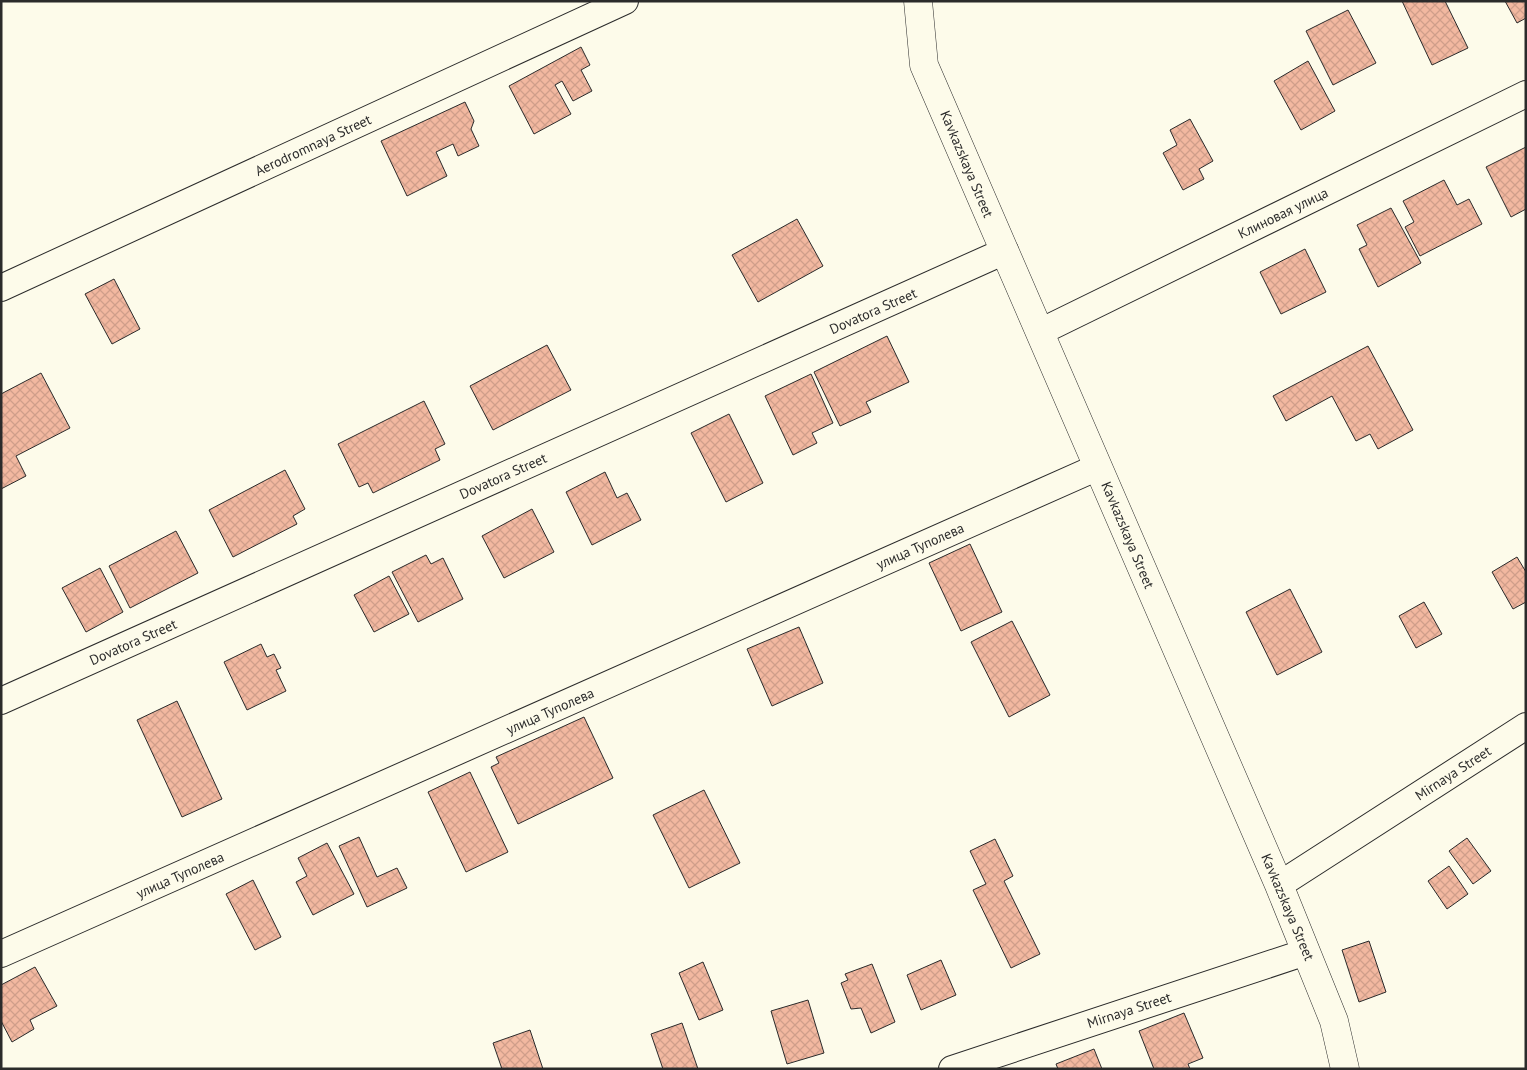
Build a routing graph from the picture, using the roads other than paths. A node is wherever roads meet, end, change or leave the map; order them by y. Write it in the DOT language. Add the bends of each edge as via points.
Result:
graph roads {
  1 [pos="625,1"];
  2 [pos="918,1"];
  3 [pos="1526,94"];
  4 [pos="1005,251"];
  5 [pos="1,288"];
  6 [pos="1040,332"];
  7 [pos="1098,467"];
  8 [pos="1,701"];
  9 [pos="1526,726"];
  10 [pos="1279,885"];
  11 [pos="1306,952"];
  12 [pos="1,954"];
  13 [pos="952,1069"];
  14 [pos="1345,1069"];
  1 -- 5 [label="street, Aerodromnaya Street"];
  2 -- 4 [label="street, Kavkazskaya Street" via="924,65"];
  3 -- 6 [label="street, Клиновая улица"];
  4 -- 6 [label="street, Kavkazskaya Street"];
  4 -- 8 [label="street, Dovatora Street"];
  6 -- 7 [label="street, Kavkazskaya Street"];
  7 -- 10 [label="street, Kavkazskaya Street"];
  7 -- 12 [label="street, улица Туполева"];
  9 -- 10 [label="street, Mirnaya Street"];
  10 -- 11 [label="street, Kavkazskaya Street"];
  11 -- 13 [label="street, Mirnaya Street"];
  11 -- 14 [label="street, Kavkazskaya Street" via="1334,1021"];
}
